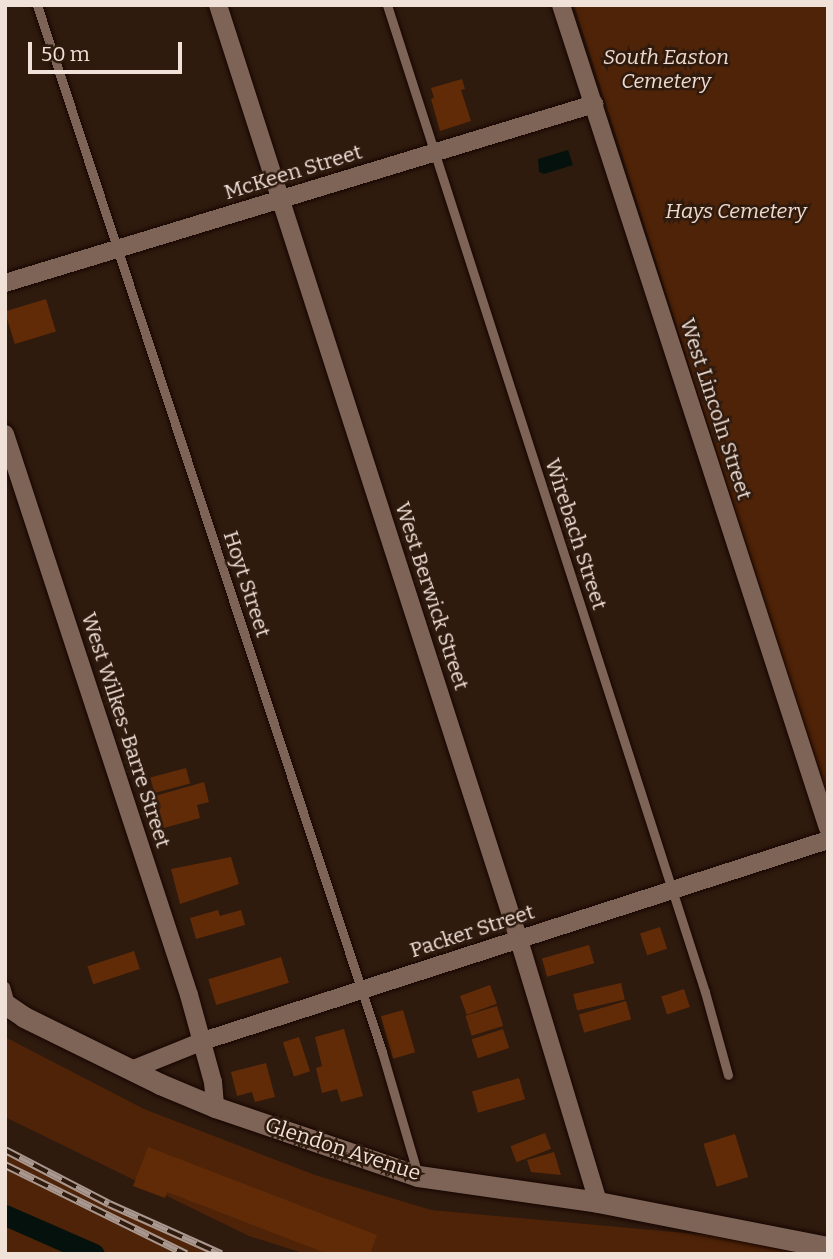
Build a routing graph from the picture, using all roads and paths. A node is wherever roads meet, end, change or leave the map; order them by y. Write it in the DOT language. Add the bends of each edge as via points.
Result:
graph roads {
  1 [pos="37,5"];
  2 [pos="218,5"];
  3 [pos="387,5"];
  4 [pos="561,5"];
  5 [pos="594,104"];
  6 [pos="435,153"];
  7 [pos="281,200"];
  8 [pos="118,249"];
  9 [pos="5,284"];
  10 [pos="5,434"];
  11 [pos="828,828"];
  12 [pos="828,840"];
  13 [pos="672,891"];
  14 [pos="519,940"];
  15 [pos="5,986"];
  16 [pos="362,990"];
  17 [pos="8,1006"];
  18 [pos="203,1041"];
  19 [pos="131,1070"];
  20 [pos="728,1075"];
  21 [pos="215,1107"];
  22 [pos="418,1176"];
  23 [pos="598,1202"];
  24 [pos="828,1247"];
  1 -- 8 [label="lane, Hoyt Street"];
  2 -- 7 [label="street, West Berwick Street"];
  3 -- 6 [label="lane, Wirebach Street"];
  4 -- 5 [label="street, West Lincoln Street"];
  5 -- 6 [label="street, McKeen Street"];
  5 -- 11 [label="street, West Lincoln Street"];
  6 -- 7 [label="street, McKeen Street"];
  6 -- 13 [label="lane, Wirebach Street"];
  7 -- 8 [label="street, McKeen Street"];
  7 -- 14 [label="street, West Berwick Street"];
  8 -- 9 [label="street, McKeen Street"];
  8 -- 16 [label="lane, Hoyt Street"];
  10 -- 18 [label="street, West Wilkes-Barre Street"];
  12 -- 13 [label="street, Packer Street"];
  13 -- 14 [label="street, Packer Street"];
  13 -- 20 [label="lane, Wirebach Street"];
  14 -- 16 [label="street, Packer Street"];
  14 -- 23 [label="street, West Berwick Street"];
  15 -- 17 [label="lane"];
  16 -- 18 [label="street, Packer Street"];
  16 -- 22 [label="lane, Hoyt Street"];
  17 -- 19 [label="street, Glendon Avenue"];
  18 -- 19 [label="street, Packer Street"];
  18 -- 21 [label="street, West Wilkes-Barre Street"];
  19 -- 21 [label="street, Glendon Avenue"];
  21 -- 22 [label="street, Glendon Avenue"];
  22 -- 23 [label="street, Glendon Avenue"];
  23 -- 24 [label="street, Glendon Avenue"];
}
